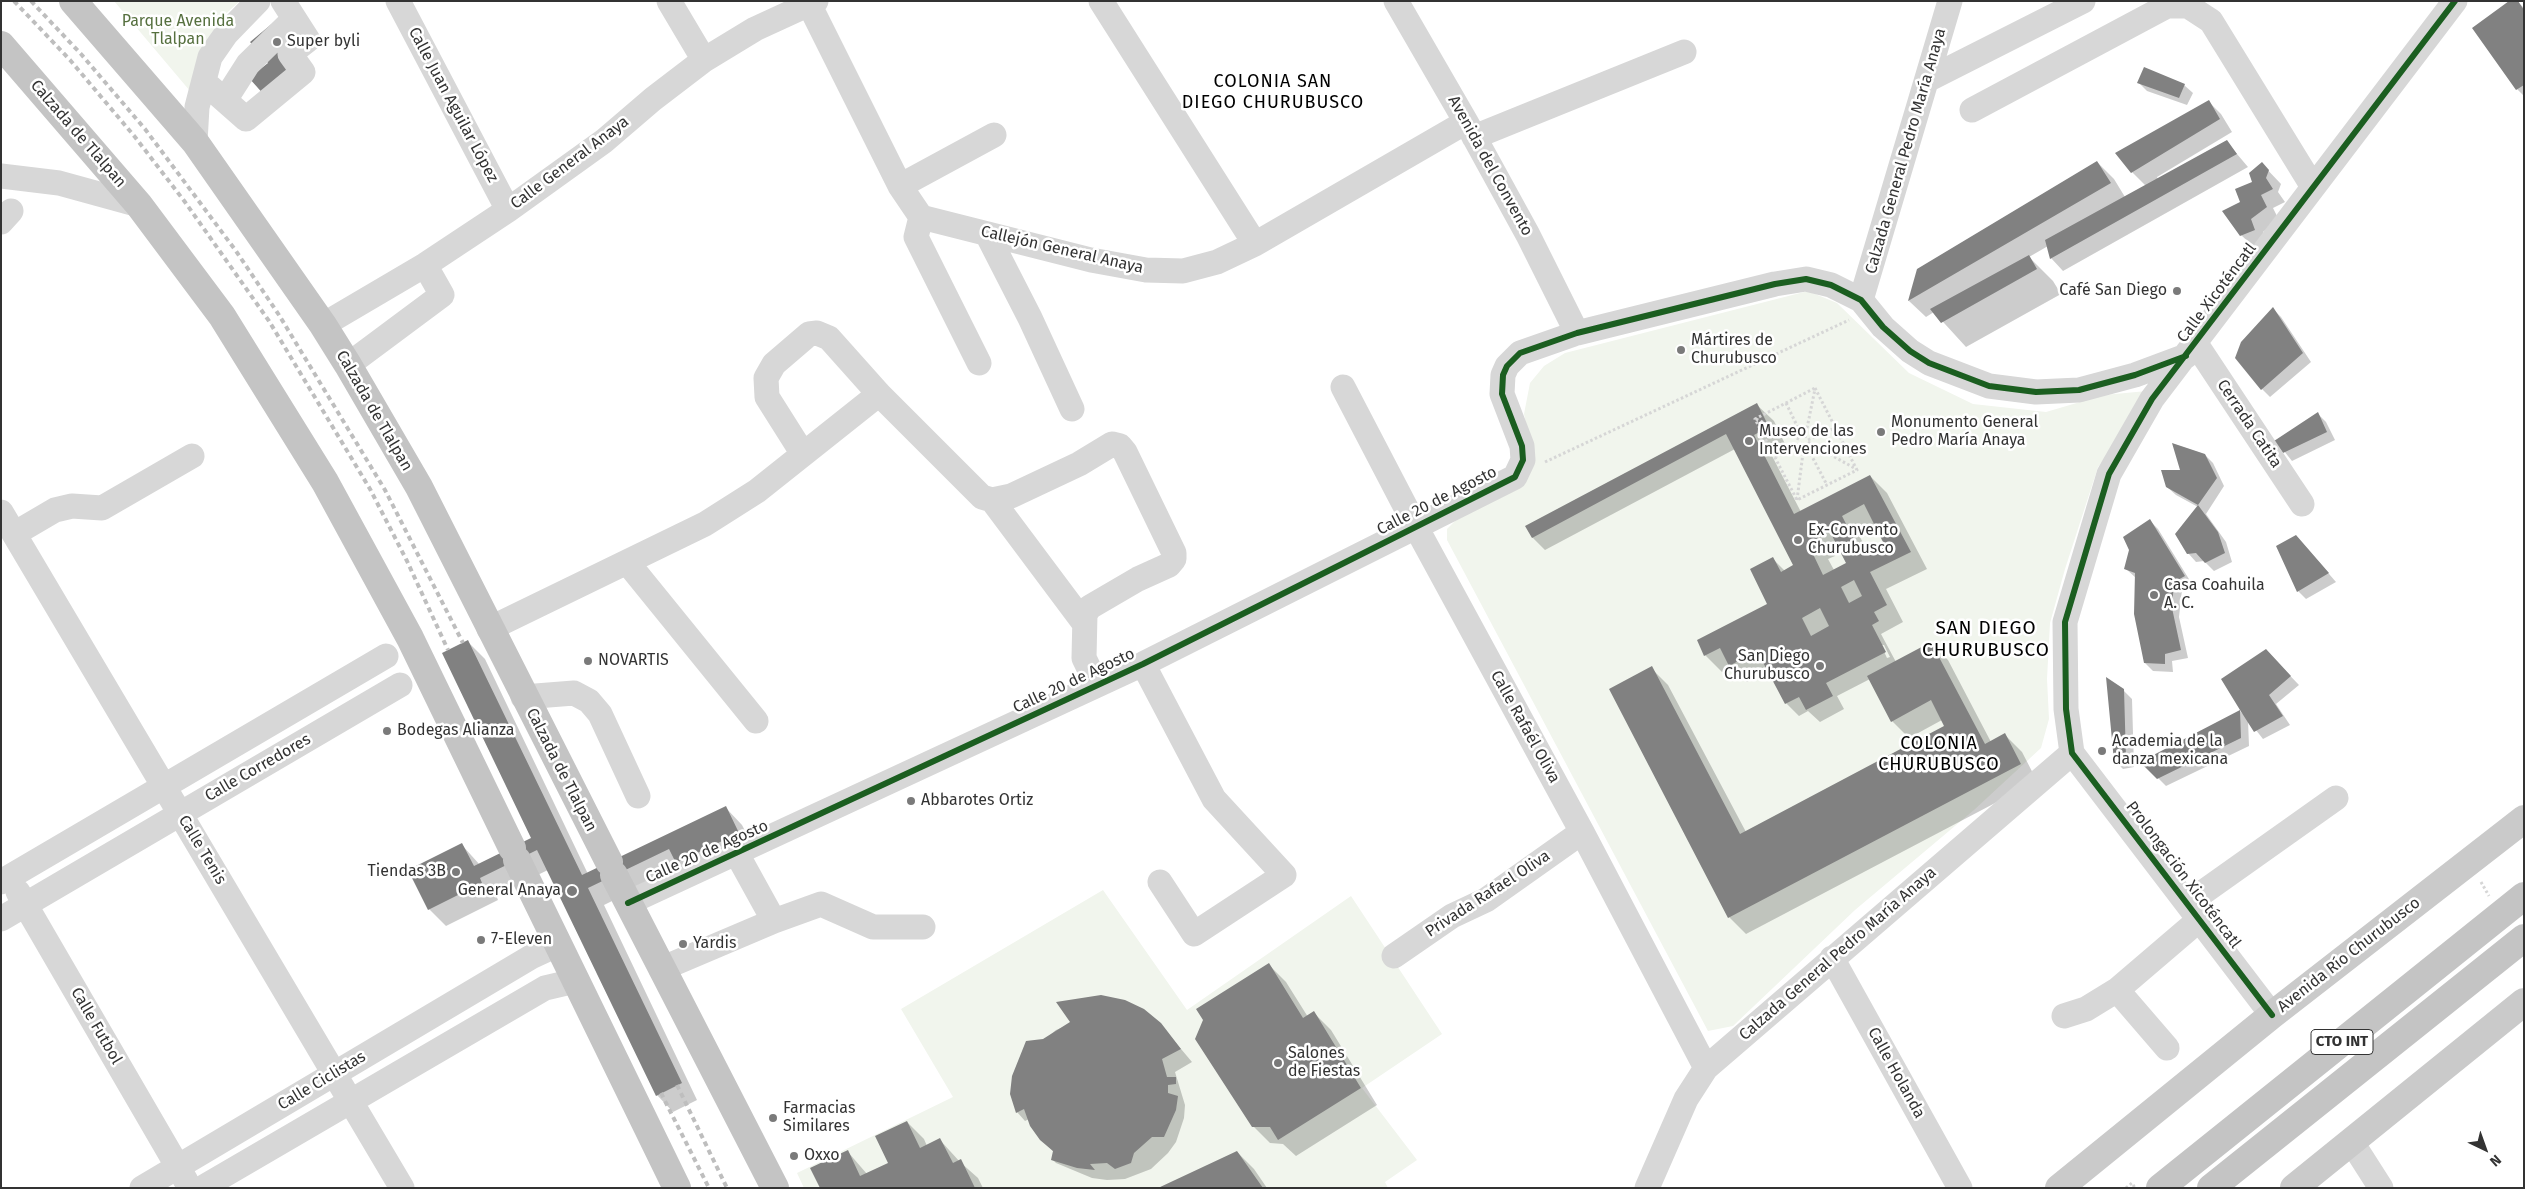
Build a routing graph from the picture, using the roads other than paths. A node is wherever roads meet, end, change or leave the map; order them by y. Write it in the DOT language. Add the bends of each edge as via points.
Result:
graph roads {
  1 [pos="73,1"];
  2 [pos="258,1"];
  3 [pos="398,1"];
  4 [pos="669,1"];
  5 [pos="1101,1"];
  6 [pos="1396,1"];
  7 [pos="1950,1"];
  8 [pos="2083,1"];
  9 [pos="2454,1"];
  10 [pos="813,3"];
  11 [pos="289,10"];
  12 [pos="225,36"];
  13 [pos="1,45"];
  14 [pos="1684,52"];
  15 [pos="704,60"];
  16 [pos="248,64"];
  17 [pos="1927,80"];
  18 [pos="204,82"];
  19 [pos="225,100"];
  20 [pos="1972,110"];
  21 [pos="1470,130"];
  22 [pos="994,135"];
  23 [pos="195,142"];
  24 [pos="1,176"];
  25 [pos="900,186"];
  26 [pos="2313,187"];
  27 [pos="139,205"];
  28 [pos="508,210"];
  29 [pos="921,217"];
  30 [pos="987,234"];
  31 [pos="1255,244"];
  32 [pos="425,265"];
  33 [pos="1865,306"];
  34 [pos="323,325"];
  35 [pos="1577,333"];
  36 [pos="2191,350"];
  37 [pos="979,363"];
  38 [pos="348,365"];
  39 [pos="1343,387"];
  40 [pos="879,394"];
  41 [pos="1072,409"];
  42 [pos="803,454"];
  43 [pos="192,456"];
  44 [pos="992,500"];
  45 [pos="2302,504"];
  46 [pos="1,512"];
  47 [pos="1416,528"];
  48 [pos="14,534"];
  49 [pos="627,562"];
  50 [pos="1084,624"];
  51 [pos="489,629"];
  52 [pos="1143,664"];
  53 [pos="1097,685"];
  54 [pos="524,697"];
  55 [pos="756,721"];
  56 [pos="2072,753"];
  57 [pos="164,786"];
  58 [pos="638,796"];
  59 [pos="2336,798"];
  60 [pos="180,814"];
  61 [pos="2524,820"];
  62 [pos="1582,832"];
  63 [pos="737,854"];
  64 [pos="4,874"];
  65 [pos="1160,882"];
  66 [pos="2524,896"];
  67 [pos="628,903"];
  68 [pos="25,905"];
  69 [pos="2194,911"];
  70 [pos="1,919"];
  71 [pos="774,921"];
  72 [pos="923,927"];
  73 [pos="2524,938"];
  74 [pos="557,945"];
  75 [pos="1394,956"];
  76 [pos="1832,958"];
  77 [pos="661,969"];
  78 [pos="502,974"];
  79 [pos="575,981"];
  80 [pos="2117,990"];
  81 [pos="2524,1002"];
  82 [pos="518,1003"];
  83 [pos="2272,1015"];
  84 [pos="2064,1016"];
  85 [pos="2167,1048"];
  86 [pos="1706,1068"];
  87 [pos="334,1074"];
  88 [pos="351,1101"];
  89 [pos="2351,1142"];
  90 [pos="178,1167"];
  91 [pos="142,1188"];
  92 [pos="190,1188"];
  93 [pos="202,1188"];
  94 [pos="402,1188"];
  95 [pos="677,1188"];
  96 [pos="774,1188"];
  97 [pos="1647,1188"];
  98 [pos="1960,1188"];
  99 [pos="2059,1188"];
  100 [pos="2160,1188"];
  101 [pos="2211,1188"];
  102 [pos="2294,1188"];
  103 [pos="2381,1188"];
  1 -- 23 [label="highway, Calzada de Tlalpan"];
  2 -- 12 [label="street"];
  3 -- 28 [label="street, Calle Juan Aguilar López"];
  4 -- 15 [label="street"];
  5 -- 31 [label="street"];
  6 -- 21 [label="street, Avenida del Convento"];
  7 -- 17 [label="street, Calzada General Pedro María Anaya"];
  8 -- 17 [label="street"];
  9 -- 26 [label="street, Calle Xicoténcatl"];
  10 -- 15 [label="street, Calle General Anaya" via="755,29"];
  10 -- 25 [label="street"];
  11 -- 16 [label="street"];
  11 -- 19 [label="street" via="308,40 290,54 303,72 246,119"];
  12 -- 16 [label="street"];
  12 -- 18 [label="street" via="210,57"];
  13 -- 27 [label="highway, Calzada de Tlalpan"];
  14 -- 21 [label="street, Callejón General Anaya"];
  15 -- 28 [label="street, Calle General Anaya" via="604,141"];
  16 -- 19 [label="street"];
  17 -- 33 [label="street, Calzada General Pedro María Anaya"];
  18 -- 19 [label="street"];
  18 -- 23 [label="street" via="197,107"];
  20 -- 26 [label="street" via="2167,6 2188,6 2211,21"];
  21 -- 31 [label="street, Callejón General Anaya"];
  21 -- 35 [label="street, Avenida del Convento"];
  22 -- 25 [label="street"];
  23 -- 34 [label="highway, Calzada de Tlalpan"];
  24 -- 27 [label="street" via="59,183"];
  25 -- 29 [label="street"];
  26 -- 36 [label="street, Calle Xicoténcatl"];
  27 -- 74 [label="highway, Calzada de Tlalpan" via="222,316 325,482 410,638"];
  28 -- 32 [label="street, Calle General Anaya"];
  29 -- 30 [label="street, Callejón General Anaya"];
  29 -- 37 [label="street" via="916,237"];
  30 -- 31 [label="street, Callejón General Anaya" via="1146,270 1192,268 1218,262"];
  30 -- 41 [label="street"];
  32 -- 34 [label="street, Calle General Anaya"];
  32 -- 38 [label="street" via="442,295"];
  33 -- 35 [label="street, Calle 20 de Agosto" via="1846,291 1820,281 1793,280"];
  33 -- 36 [label="street, Calle 20 de Agosto" via="1896,340 1929,363 1966,379 2014,390 2079,390 2134,375"];
  34 -- 38 [label="highway, Calzada de Tlalpan"];
  35 -- 47 [label="street, Calle 20 de Agosto" via="1520,353 1503,374 1502,394 1522,446 1522,460 1515,476"];
  36 -- 45 [label="street, Cerrada Catita"];
  36 -- 56 [label="street, Calle Xicoténcatl" via="2152,399 2109,474 2065,622 2066,709"];
  38 -- 51 [label="highway, Calzada de Tlalpan" via="418,487"];
  39 -- 47 [label="street, Calle Rafaél Oliva"];
  40 -- 42 [label="street"];
  40 -- 42 [label="street" via="829,338 817,333 809,334 774,364 766,378 767,397"];
  40 -- 44 [label="street" via="982,497"];
  42 -- 49 [label="street" via="757,491 705,524"];
  43 -- 48 [label="street" via="102,508 72,506 55,510"];
  44 -- 50 [label="street"];
  44 -- 50 [label="street" via="1011,496 1079,464 1112,444 1125,452 1174,559 1163,569 1138,579 1090,607"];
  46 -- 48 [label="street, Calle Tenis"];
  47 -- 52 [label="street, Calle 20 de Agosto"];
  47 -- 62 [label="street, Calle Rafaél Oliva"];
  48 -- 57 [label="street, Calle Tenis"];
  49 -- 51 [label="street"];
  49 -- 55 [label="street"];
  50 -- 53 [label="street" via="1084,658"];
  51 -- 54 [label="highway, Calzada de Tlalpan"];
  52 -- 53 [label="street, Calle 20 de Agosto"];
  52 -- 65 [label="street" via="1214,799 1284,875 1194,934"];
  53 -- 63 [label="street, Calle 20 de Agosto"];
  54 -- 58 [label="street" via="574,693 589,701 600,714"];
  54 -- 67 [label="highway, Calzada de Tlalpan"];
  56 -- 69 [label="street, Prolongación Xicoténcatl"];
  56 -- 76 [label="street, Calzada General Pedro María Anaya"];
  57 -- 60 [label="street, Calle Tenis"];
  57 -- 60 [label="street, Calle Corredores" via="378,661 393,689"];
  57 -- 64 [label="street, Calle Corredores"];
  59 -- 69 [label="street"];
  60 -- 68 [label="street, Calle Corredores"];
  60 -- 87 [label="street, Calle Tenis"];
  61 -- 83 [label="main road, Avenida Río Churubusco"];
  62 -- 75 [label="street, Privada Rafael Oliva" via="1486,900 1452,916"];
  62 -- 86 [label="street, Calle Rafaél Oliva"];
  63 -- 67 [label="street, Calle 20 de Agosto"];
  63 -- 71 [label="street"];
  64 -- 68 [label="street, Calle Futbol"];
  66 -- 100 [label="highway, CTO INT"];
  67 -- 77 [label="highway, Calzada de Tlalpan"];
  68 -- 70 [label="street, Calle Corredores"];
  68 -- 90 [label="street, Calle Futbol"];
  69 -- 80 [label="street"];
  69 -- 83 [label="street, Prolongación Xicoténcatl"];
  71 -- 72 [label="street" via="821,904 873,927"];
  71 -- 77 [label="street"];
  73 -- 101 [label="highway, CTO INT"];
  74 -- 78 [label="street, Calle Ciclistas"];
  74 -- 79 [label="highway, Calzada de Tlalpan"];
  76 -- 86 [label="street, Calzada General Pedro María Anaya"];
  76 -- 98 [label="street, Calle Holanda"];
  77 -- 96 [label="highway, Calzada de Tlalpan"];
  78 -- 82 [label="street"];
  78 -- 87 [label="street, Calle Ciclistas"];
  79 -- 82 [label="street, Calle Ciclistas" via="545,988"];
  79 -- 95 [label="highway, Calzada de Tlalpan"];
  80 -- 84 [label="street" via="2086,1009"];
  80 -- 85 [label="street"];
  81 -- 89 [label="main road"];
  82 -- 88 [label="street, Calle Ciclistas"];
  83 -- 99 [label="main road, Avenida Río Churubusco"];
  86 -- 97 [label="street, Calzada General Pedro María Anaya" via="1686,1100"];
  87 -- 88 [label="street, Calle Tenis"];
  87 -- 90 [label="street, Calle Ciclistas"];
  88 -- 93 [label="street, Calle Ciclistas"];
  88 -- 94 [label="street, Calle Tenis"];
  89 -- 102 [label="main road"];
  89 -- 103 [label="street"];
  90 -- 91 [label="street, Calle Ciclistas"];
  90 -- 92 [label="street, Calle Futbol"];
}
